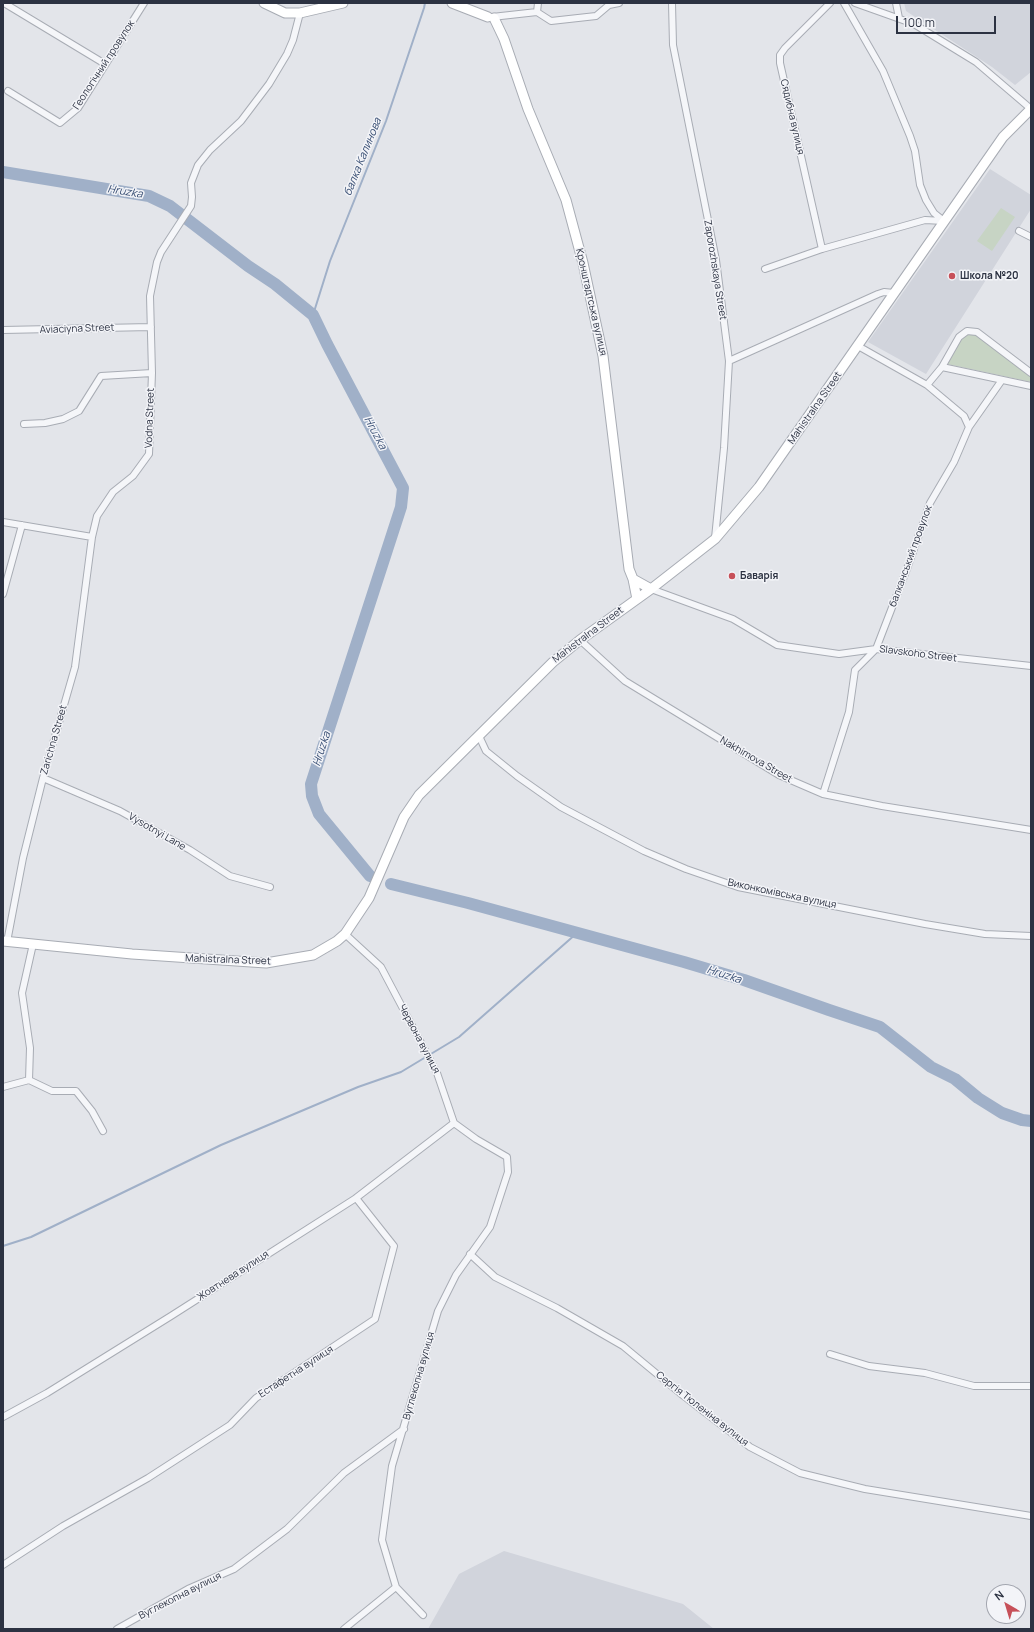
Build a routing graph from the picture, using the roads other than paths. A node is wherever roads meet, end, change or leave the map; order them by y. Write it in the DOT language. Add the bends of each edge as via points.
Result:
graph roads {
  1 [pos="4,3"];
  2 [pos="144,3"];
  3 [pos="264,3"];
  4 [pos="343,3"];
  5 [pos="452,3"];
  6 [pos="538,3"];
  7 [pos="619,3"];
  8 [pos="672,3"];
  9 [pos="830,3"];
  10 [pos="844,3"];
  11 [pos="855,3"];
  12 [pos="896,3"];
  13 [pos="537,12"];
  14 [pos="300,13"];
  15 [pos="491,17"];
  16 [pos="899,18"];
  17 [pos="105,64"];
  18 [pos="8,90"];
  19 [pos="1031,109"];
  20 [pos="944,221"];
  21 [pos="1019,231"];
  22 [pos="1031,237"];
  23 [pos="822,249"];
  24 [pos="765,269"];
  25 [pos="894,293"];
  26 [pos="151,326"];
  27 [pos="3,330"];
  28 [pos="858,346"];
  29 [pos="729,361"];
  30 [pos="942,367"];
  31 [pos="152,373"];
  32 [pos="1031,373"];
  33 [pos="1002,380"];
  34 [pos="927,385"];
  35 [pos="1031,386"];
  36 [pos="24,424"];
  37 [pos="969,427"];
  38 [pos="3,522"];
  39 [pos="22,525"];
  40 [pos="92,536"];
  41 [pos="715,539"];
  42 [pos="633,579"];
  43 [pos="651,589"];
  44 [pos="3,594"];
  45 [pos="637,599"];
  46 [pos="580,640"];
  47 [pos="876,649"];
  48 [pos="1031,666"];
  49 [pos="479,736"];
  50 [pos="43,778"];
  51 [pos="823,794"];
  52 [pos="1031,830"];
  53 [pos="270,887"];
  54 [pos="345,934"];
  55 [pos="1031,936"];
  56 [pos="5,942"];
  57 [pos="33,944"];
  58 [pos="29,1080"];
  59 [pos="3,1087"];
  60 [pos="454,1122"];
  61 [pos="103,1131"];
  62 [pos="356,1198"];
  63 [pos="470,1254"];
  64 [pos="830,1354"];
  65 [pos="1031,1386"];
  66 [pos="3,1417"];
  67 [pos="404,1429"];
  68 [pos="1031,1516"];
  69 [pos="3,1566"];
  70 [pos="396,1587"];
  71 [pos="423,1615"];
  72 [pos="117,1629"];
  73 [pos="344,1629"];
  1 -- 17 [label="street"];
  2 -- 17 [label="street, Геологічний провулок"];
  3 -- 14 [label="main road" via="285,13"];
  4 -- 14 [label="main road"];
  5 -- 15 [label="main road"];
  6 -- 13 [label="street"];
  7 -- 13 [label="street" via="609,5 596,16 551,21"];
  8 -- 29 [label="street, Zaporozhskaya Street" via="673,45 716,260"];
  9 -- 23 [label="street, Сядибна вулиця" via="780,55"];
  10 -- 20 [label="street" via="883,71 915,151 920,185 926,200 934,213"];
  11 -- 16 [label="street"];
  12 -- 16 [label="street"];
  13 -- 15 [label="street"];
  14 -- 26 [label="street, Vodna Street" via="287,54 269,84 241,121 198,164 191,183 191,206 156,262 150,296"];
  15 -- 42 [label="main road, Кронштадтська вулиця" via="504,39 528,109 566,200 583,263 603,356 629,569"];
  16 -- 19 [label="street" via="914,24 976,62"];
  17 -- 18 [label="street, Геологічний провулок" via="78,108 60,123"];
  19 -- 20 [label="main road, Mahistralna Street" via="1003,137"];
  20 -- 23 [label="street" via="925,220"];
  20 -- 25 [label="main road, Mahistralna Street"];
  21 -- 22 [label="street"];
  23 -- 24 [label="street"];
  25 -- 28 [label="main road, Mahistralna Street"];
  25 -- 29 [label="street" via="878,294"];
  26 -- 27 [label="street, Aviaciyna Street"];
  26 -- 31 [label="street, Vodna Street"];
  28 -- 34 [label="street"];
  28 -- 41 [label="main road, Mahistralna Street" via="759,487"];
  29 -- 41 [label="street, Zaporozhskaya Street"];
  30 -- 32 [label="street" via="959,337 967,331 977,332"];
  30 -- 33 [label="street"];
  30 -- 34 [label="street"];
  31 -- 36 [label="street" via="101,376 79,411 51,422"];
  31 -- 40 [label="street, Vodna Street" via="149,454 133,476 113,492 98,516"];
  33 -- 35 [label="street"];
  33 -- 37 [label="street, балканський провулок"];
  34 -- 37 [label="street" via="964,416"];
  37 -- 47 [label="street, балканський провулок" via="954,462 930,503"];
  38 -- 39 [label="street"];
  39 -- 40 [label="street"];
  39 -- 44 [label="street"];
  40 -- 50 [label="street, Zarichna Street" via="75,667"];
  41 -- 43 [label="main road, Mahistralna Street"];
  42 -- 43 [label="main road"];
  42 -- 45 [label="main road, Кронштадтська вулиця"];
  43 -- 45 [label="main road, Mahistralna Street"];
  43 -- 47 [label="street, Slavskoho Street" via="733,619 777,645 839,654"];
  45 -- 46 [label="main road, Mahistralna Street"];
  46 -- 49 [label="main road, Mahistralna Street" via="552,662"];
  46 -- 51 [label="street, Nakhimova Street" via="625,681 779,775"];
  47 -- 48 [label="street, Slavskoho Street"];
  47 -- 51 [label="street, балканський провулок" via="855,670 849,712"];
  49 -- 54 [label="main road, Mahistralna Street" via="419,795 404,817 369,898"];
  49 -- 55 [label="street, Виконкомівська вулиця" via="486,751 561,807 644,851 686,869 738,887 925,924 985,934"];
  50 -- 53 [label="street, Vysotnyi Lane" via="120,810 230,876"];
  50 -- 56 [label="street, Zarichna Street"];
  51 -- 52 [label="street, Nakhimova Street"];
  54 -- 57 [label="main road, Mahistralna Street" via="313,956 266,963"];
  54 -- 60 [label="street, Червона вулиця" via="381,967 437,1073"];
  56 -- 57 [label="main road, Mahistralna Street"];
  57 -- 58 [label="street" via="22,993 30,1048"];
  58 -- 59 [label="street"];
  58 -- 61 [label="street" via="52,1090 76,1091 92,1111"];
  60 -- 62 [label="street, Жовтнева вулиця"];
  60 -- 63 [label="street, Вуглекопна вулиця" via="476,1139 507,1157 508,1172 490,1227"];
  62 -- 66 [label="street, Жовтнева вулиця" via="47,1393"];
  62 -- 69 [label="street, Естафетна вулиця" via="394,1246 375,1319 256,1398 230,1425 148,1478 63,1526"];
  63 -- 67 [label="street, Вуглекопна вулиця" via="438,1311"];
  63 -- 68 [label="street, Сергія Тюленіна вулиця" via="495,1277 557,1308 623,1346 680,1394 750,1447 800,1473 865,1489"];
  64 -- 65 [label="street" via="869,1366 925,1373 974,1386"];
  67 -- 70 [label="street" via="392,1466 382,1540"];
  67 -- 72 [label="street, Вуглекопна вулиця" via="344,1473 287,1529 234,1569 188,1589"];
  70 -- 71 [label="street"];
  70 -- 73 [label="street"];
}
